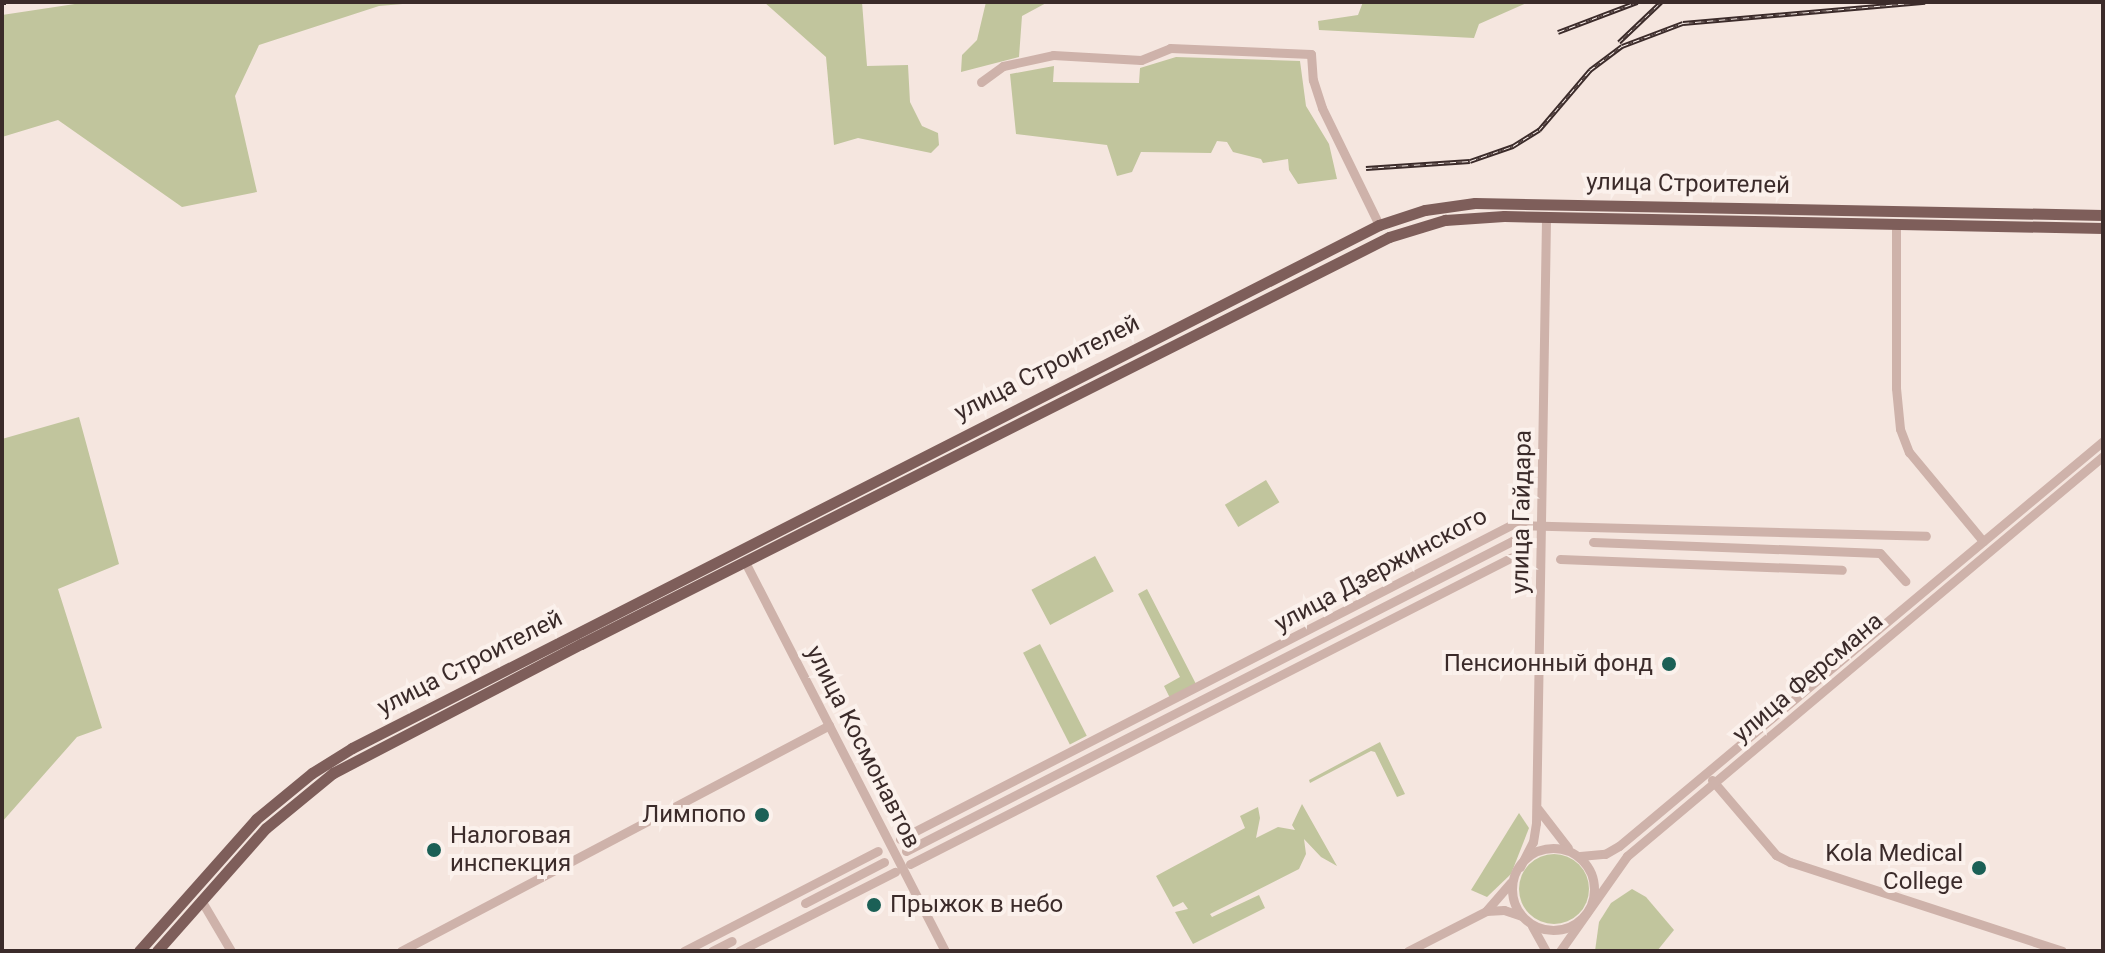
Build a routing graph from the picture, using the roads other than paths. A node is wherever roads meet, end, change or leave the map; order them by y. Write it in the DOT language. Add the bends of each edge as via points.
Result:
graph roads {
  1 [pos="981,82"];
  2 [pos="1547,203"];
  3 [pos="1698,207"];
  4 [pos="2103,215"];
  5 [pos="1897,216"];
  6 [pos="1546,217"];
  7 [pos="1698,220"];
  8 [pos="2080,221"];
  9 [pos="1379,225"];
  10 [pos="2103,228"];
  11 [pos="1245,294"];
  12 [pos="1251,307"];
  13 [pos="1050,392"];
  14 [pos="1055,405"];
  15 [pos="2103,441"];
  16 [pos="2103,456"];
  17 [pos="2051,484"];
  18 [pos="2058,493"];
  19 [pos="1542,526"];
  20 [pos="1926,536"];
  21 [pos="1983,541"];
  22 [pos="1593,542"];
  23 [pos="738,549"];
  24 [pos="1560,559"];
  25 [pos="745,562"];
  26 [pos="1842,570"];
  27 [pos="1905,581"];
  28 [pos="578,639"];
  29 [pos="829,725"];
  30 [pos="1745,740"];
  31 [pos="1754,749"];
  32 [pos="1707,773"];
  33 [pos="1715,782"];
  34 [pos="1537,808"];
  35 [pos="900,839"];
  36 [pos="878,851"];
  37 [pos="906,851"];
  38 [pos="1570,851"];
  39 [pos="1580,856"];
  40 [pos="884,862"];
  41 [pos="910,864"];
  42 [pos="1519,870"];
  43 [pos="895,872"];
  44 [pos="192,889"];
  45 [pos="201,900"];
  46 [pos="805,903"];
  47 [pos="1486,911"];
  48 [pos="1586,912"];
  49 [pos="1527,920"];
  50 [pos="732,941"];
  51 [pos="139,951"];
  52 [pos="157,951"];
  53 [pos="231,951"];
  54 [pos="401,951"];
  55 [pos="684,951"];
  56 [pos="712,951"];
  57 [pos="739,951"];
  58 [pos="945,951"];
  59 [pos="1408,951"];
  60 [pos="1546,951"];
  61 [pos="1560,951"];
  62 [pos="2062,951"];
  1 -- 9 [label="street" via="1003,66 1053,55 1141,60 1170,48 1311,54 1322,108"];
  2 -- 3 [label="main road, улица Строителей"];
  2 -- 6 [label="main road"];
  2 -- 9 [label="main road, улица Строителей" via="1450,205"];
  3 -- 5 [label="main road, улица Строителей"];
  3 -- 7 [label="main road"];
  4 -- 8 [label="main road, улица Строителей"];
  5 -- 7 [label="main road, улица Строителей"];
  5 -- 8 [label="main road, улица Строителей"];
  5 -- 21 [label="street" via="1900,429 1909,452"];
  6 -- 7 [label="main road, улица Строителей"];
  6 -- 12 [label="main road, улица Строителей" via="1464,217 1426,224 1389,237"];
  6 -- 19 [label="street, улица Гайдара"];
  8 -- 10 [label="main road, улица Строителей"];
  9 -- 11 [label="main road, улица Строителей"];
  11 -- 12 [label="main road"];
  11 -- 13 [label="main road, улица Строителей"];
  12 -- 14 [label="main road, улица Строителей"];
  13 -- 14 [label="main road"];
  13 -- 23 [label="main road, улица Строителей"];
  14 -- 25 [label="main road, улица Строителей"];
  15 -- 17 [label="street, улица Ферсмана"];
  16 -- 18 [label="street, улица Ферсмана"];
  17 -- 18 [label="street"];
  17 -- 21 [label="street, улица Ферсмана"];
  18 -- 31 [label="street, улица Ферсмана"];
  19 -- 20 [label="street, улица Дзержинского"];
  19 -- 34 [label="street, улица Гайдара"];
  19 -- 35 [label="street, улица Дзержинского" via="1511,525"];
  21 -- 30 [label="street, улица Ферсмана"];
  22 -- 27 [label="street" via="1880,553"];
  23 -- 25 [label="main road"];
  23 -- 28 [label="main road, улица Строителей"];
  24 -- 26 [label="street"];
  25 -- 28 [label="main road, улица Строителей"];
  25 -- 29 [label="street, улица Космонавтов"];
  28 -- 44 [label="main road, улица Строителей" via="352,748 312,773 237,837"];
  28 -- 45 [label="main road, улица Строителей" via="333,773 266,828"];
  29 -- 54 [label="street"];
  29 -- 58 [label="street, улица Космонавтов"];
  30 -- 31 [label="street"];
  30 -- 32 [label="street, улица Ферсмана"];
  31 -- 33 [label="street, улица Ферсмана"];
  32 -- 33 [label="street"];
  32 -- 39 [label="street, улица Ферсмана" via="1619,846 1605,854"];
  33 -- 48 [label="street, улица Ферсмана" via="1627,856"];
  33 -- 62 [label="street" via="1776,855 1790,862"];
  34 -- 38 [label="street"];
  34 -- 42 [label="street, улица Гайдара" via="1533,842"];
  36 -- 55 [label="street"];
  37 -- 41 [label="street, улица Дзержинского" via="1514,540 1526,545"];
  38 -- 39 [label="street"];
  38 -- 42 [label="street" via="1542,848"];
  39 -- 48 [label="street" via="1595,889"];
  40 -- 46 [label="street"];
  42 -- 47 [label="street"];
  42 -- 49 [label="street" via="1512,897"];
  43 -- 57 [label="street"];
  44 -- 45 [label="main road"];
  44 -- 51 [label="main road, улица Строителей"];
  45 -- 52 [label="main road, улица Строителей"];
  45 -- 53 [label="street"];
  47 -- 49 [label="street" via="1504,910"];
  47 -- 59 [label="street"];
  48 -- 49 [label="street" via="1564,929 1541,928"];
  48 -- 61 [label="street, улица Ферсмана"];
  49 -- 60 [label="street"];
  50 -- 56 [label="street"];
}
